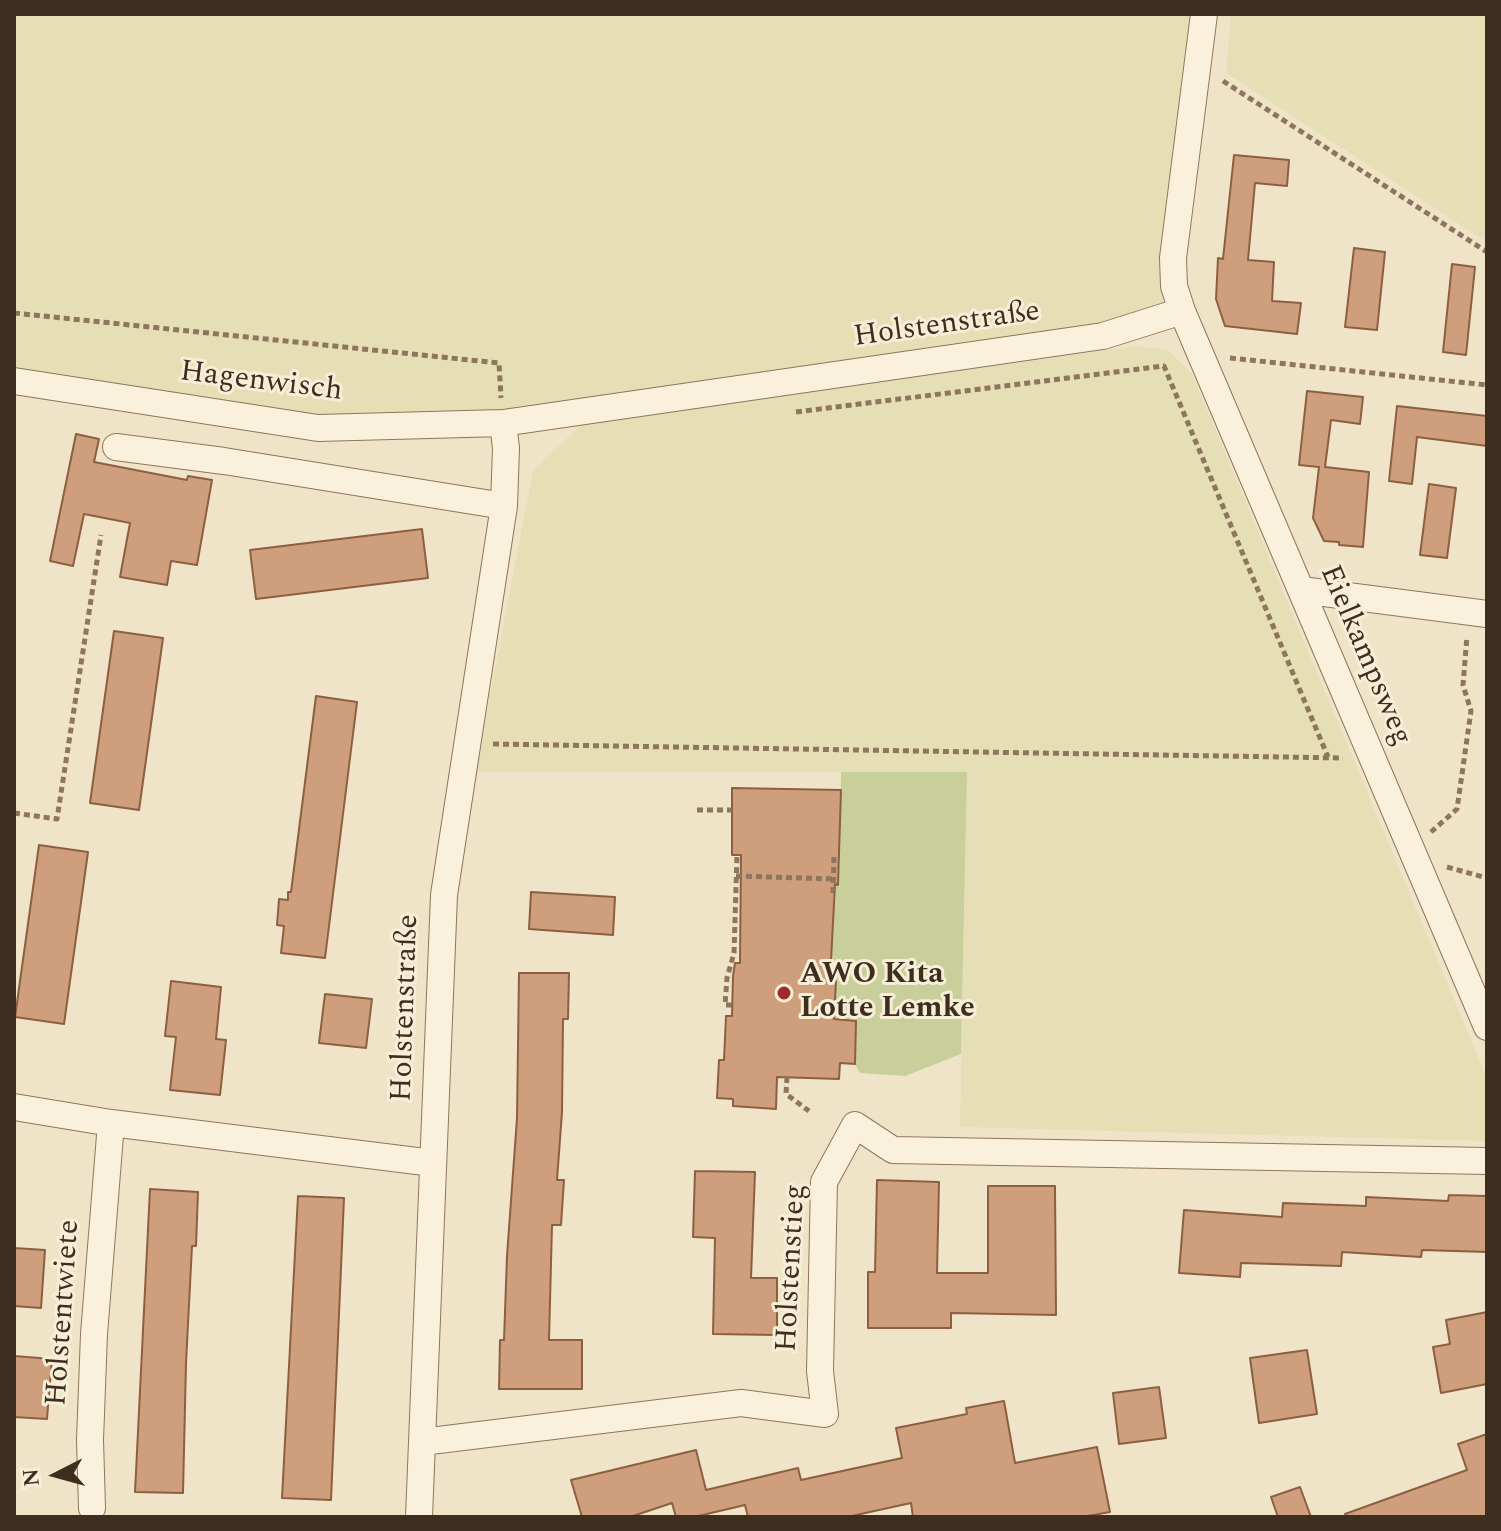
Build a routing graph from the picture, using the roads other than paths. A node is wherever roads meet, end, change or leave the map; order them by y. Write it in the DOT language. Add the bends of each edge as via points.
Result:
graph roads {
  1 [pos="1204,14"];
  2 [pos="1182,311"];
  3 [pos="14,381"];
  4 [pos="503,423"];
  5 [pos="116,447"];
  6 [pos="504,506"];
  7 [pos="1301,590"];
  8 [pos="1478,613"];
  9 [pos="1487,1027"];
  10 [pos="14,1107"];
  11 [pos="111,1123"];
  12 [pos="1487,1161"];
  13 [pos="433,1163"];
  14 [pos="422,1442"];
  15 [pos="92,1508"];
  16 [pos="419,1517"];
  1 -- 2 [label="street" via="1173,258"];
  2 -- 4 [label="street, Holstenstraße" via="1103,336"];
  2 -- 7 [label="street, Eielkampsweg"];
  3 -- 4 [label="street, Hagenwisch" via="318,428"];
  4 -- 6 [label="street, Holstenstraße"];
  5 -- 6 [label="street"];
  6 -- 13 [label="street, Holstenstraße" via="444,895"];
  7 -- 8 [label="street"];
  7 -- 9 [label="street, Eielkampsweg"];
  10 -- 11 [label="street"];
  11 -- 13 [label="street"];
  11 -- 15 [label="street, Holstentwiete" via="94,1334"];
  12 -- 14 [label="street, Holstenstieg" via="893,1150 855,1125 824,1182 820,1371 825,1414 741,1403"];
  13 -- 14 [label="street, Holstenstraße"];
  14 -- 16 [label="street, Holstenstraße"];
}
